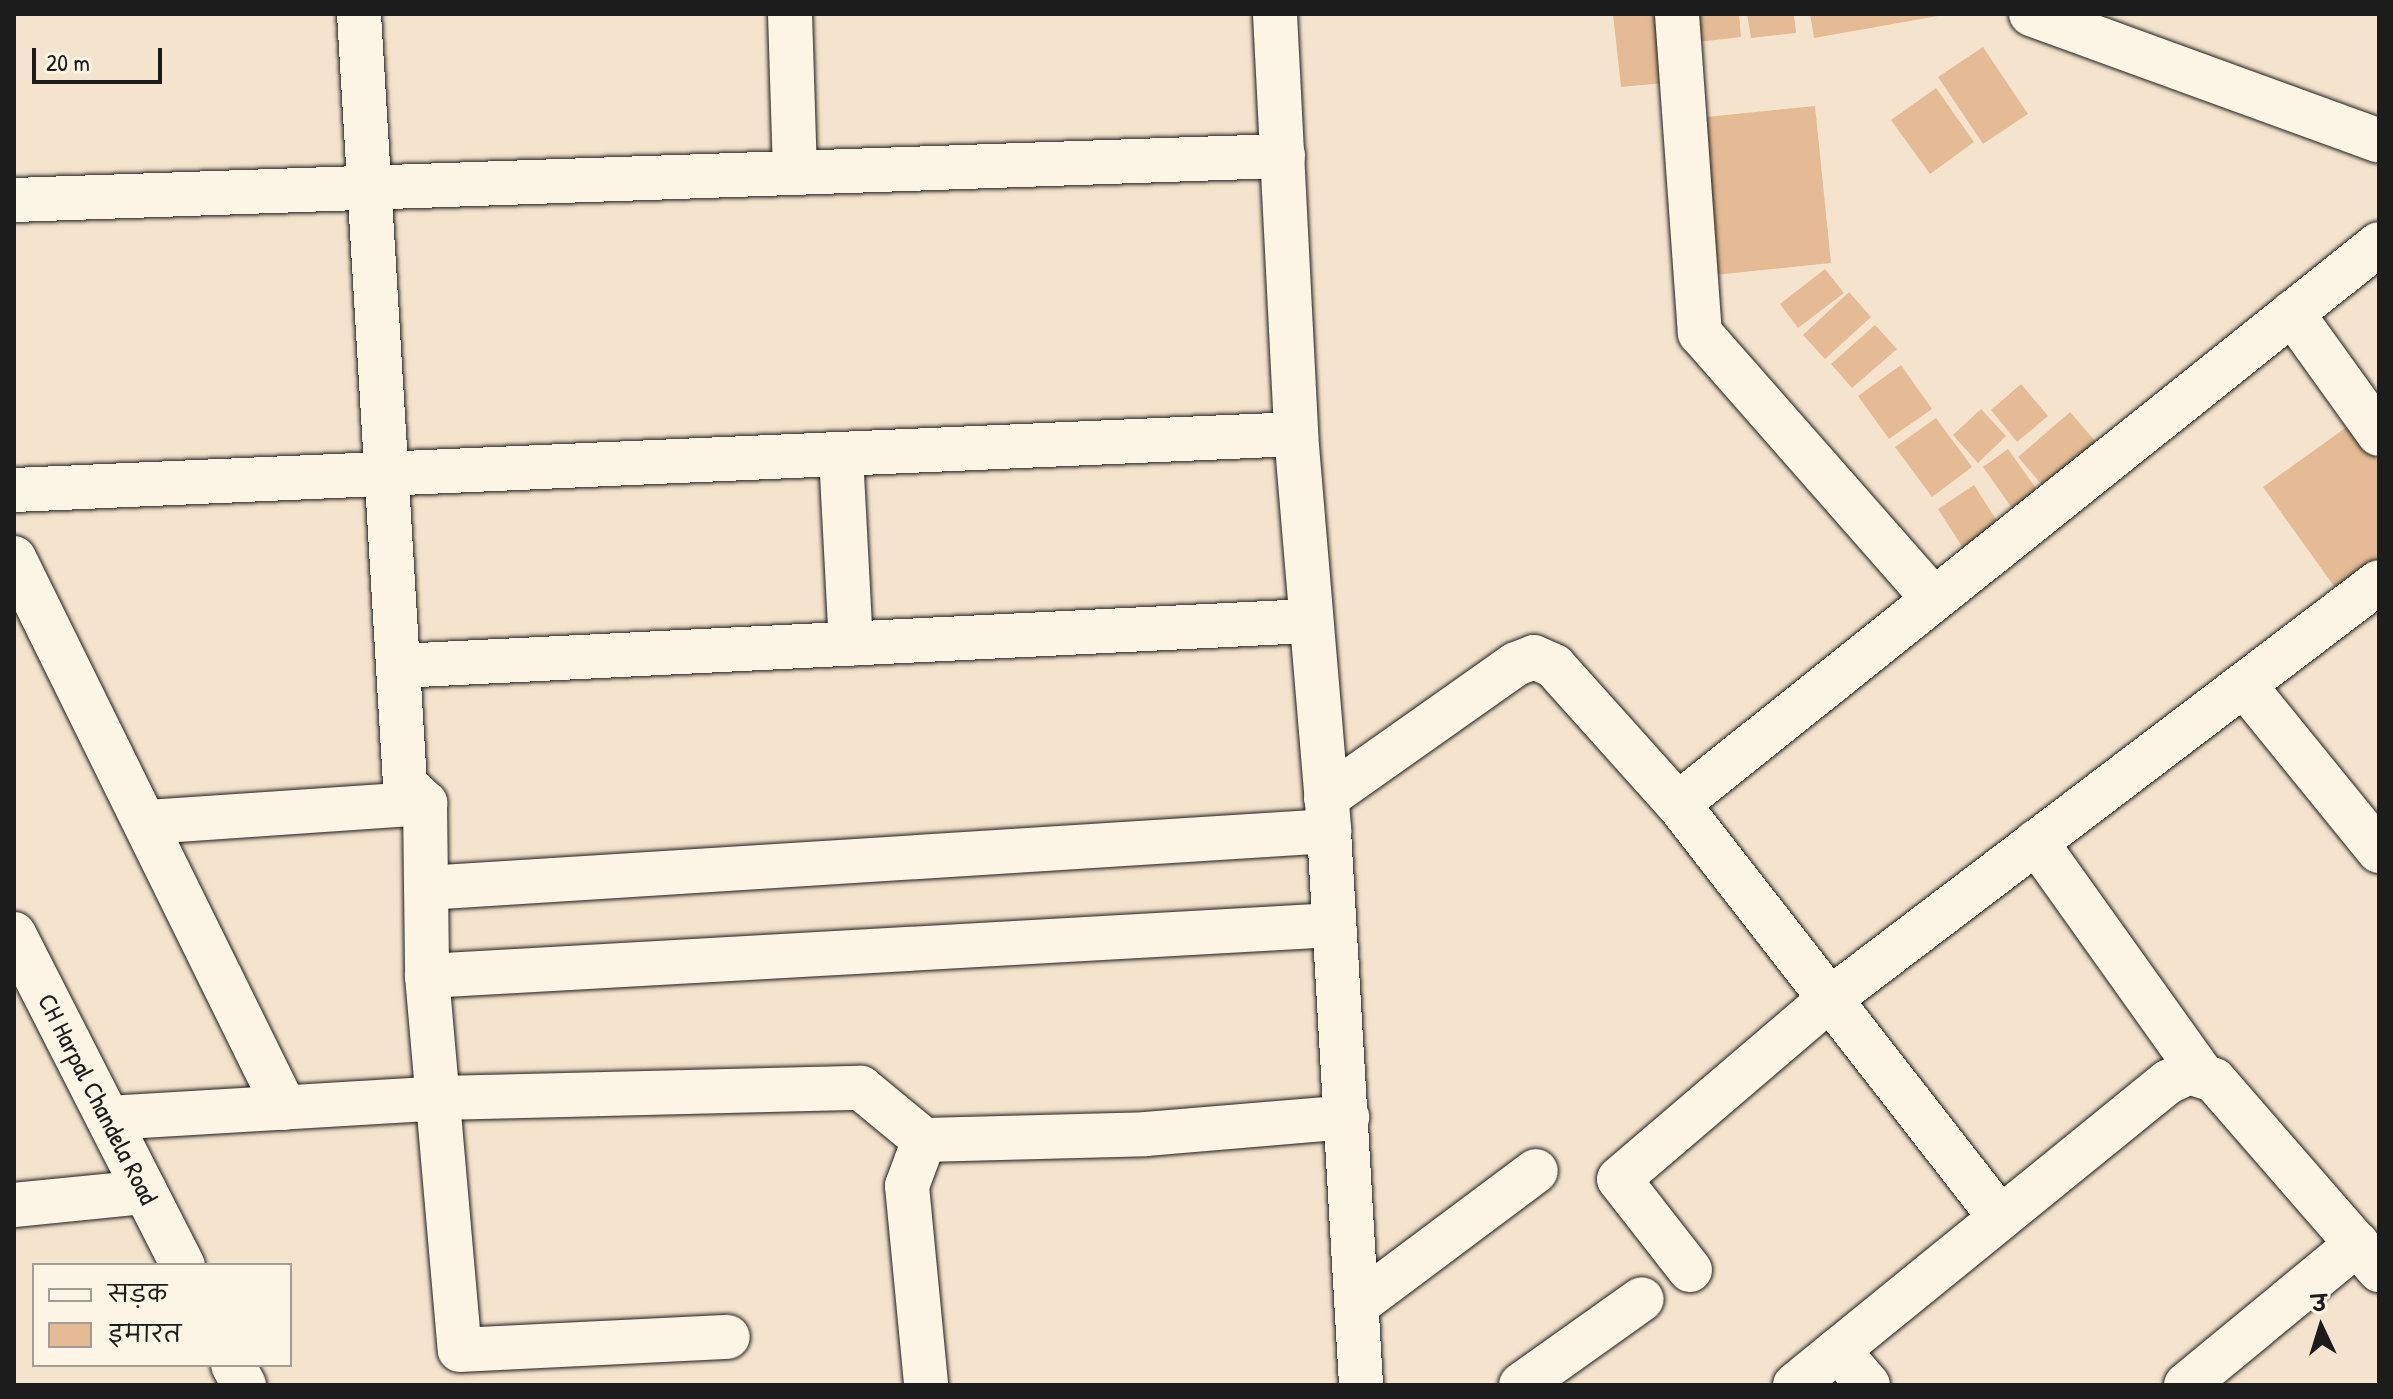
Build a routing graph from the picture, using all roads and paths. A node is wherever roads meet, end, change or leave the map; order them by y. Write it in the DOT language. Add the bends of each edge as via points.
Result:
graph roads {
  1 [pos="359,14"];
  2 [pos="790,14"];
  3 [pos="1275,14"];
  4 [pos="1677,14"];
  5 [pos="2031,14"];
  6 [pos="2379,141"];
  7 [pos="1283,156"];
  8 [pos="795,173"];
  9 [pos="370,188"];
  10 [pos="14,200"];
  11 [pos="2379,244"];
  12 [pos="2292,313"];
  13 [pos="1296,434"];
  14 [pos="2379,434"];
  15 [pos="841,455"];
  16 [pos="386,474"];
  17 [pos="14,490"];
  18 [pos="14,558"];
  19 [pos="2379,582"];
  20 [pos="1934,599"];
  21 [pos="1309,621"];
  22 [pos="851,644"];
  23 [pos="398,666"];
  24 [pos="2244,685"];
  25 [pos="425,803"];
  26 [pos="1678,804"];
  27 [pos="1327,814"];
  28 [pos="148,822"];
  29 [pos="2036,842"];
  30 [pos="2379,851"];
  31 [pos="426,888"];
  32 [pos="1334,925"];
  33 [pos="14,934"];
  34 [pos="427,976"];
  35 [pos="29,993"];
  36 [pos="1830,999"];
  37 [pos="2201,1073"];
  38 [pos="440,1098"];
  39 [pos="285,1108"];
  40 [pos="1347,1117"];
  41 [pos="108,1118"];
  42 [pos="924,1140"];
  43 [pos="1536,1171"];
  44 [pos="145,1192"];
  45 [pos="14,1205"];
  46 [pos="1999,1216"];
  47 [pos="2371,1254"];
  48 [pos="182,1263"];
  49 [pos="1690,1270"];
  50 [pos="1642,1299"];
  51 [pos="1358,1304"];
  52 [pos="728,1337"];
  53 [pos="1838,1350"];
  54 [pos="234,1367"];
  55 [pos="244,1385"];
  56 [pos="926,1385"];
  57 [pos="1361,1385"];
  58 [pos="1521,1385"];
  59 [pos="1795,1385"];
  60 [pos="1868,1385"];
  61 [pos="2186,1385"];
  1 -- 9 [label="street"];
  2 -- 8 [label="street"];
  3 -- 7 [label="street"];
  4 -- 20 [label="street" via="1700,333"];
  5 -- 6 [label="street"];
  7 -- 8 [label="street"];
  7 -- 13 [label="street"];
  8 -- 9 [label="street"];
  9 -- 10 [label="street"];
  9 -- 16 [label="street"];
  11 -- 12 [label="street"];
  12 -- 14 [label="street"];
  12 -- 20 [label="street"];
  13 -- 15 [label="street"];
  13 -- 21 [label="street"];
  15 -- 16 [label="street"];
  15 -- 22 [label="street"];
  16 -- 17 [label="street"];
  16 -- 23 [label="street"];
  18 -- 28 [label="street"];
  19 -- 24 [label="street"];
  20 -- 26 [label="street"];
  21 -- 22 [label="street"];
  21 -- 27 [label="street"];
  22 -- 23 [label="street"];
  23 -- 25 [label="street" via="405,784"];
  24 -- 29 [label="street"];
  24 -- 30 [label="street"];
  25 -- 28 [label="street"];
  25 -- 31 [label="street"];
  26 -- 27 [label="street" via="1554,666 1534,657 1516,664"];
  26 -- 36 [label="street"];
  27 -- 31 [label="street"];
  27 -- 32 [label="street"];
  28 -- 39 [label="street"];
  29 -- 36 [label="street"];
  29 -- 37 [label="street"];
  31 -- 34 [label="street"];
  32 -- 34 [label="street"];
  32 -- 40 [label="street"];
  33 -- 35 [label="street, CH Harpal Chandela Road"];
  34 -- 38 [label="street"];
  35 -- 41 [label="street, CH Harpal Chandela Road"];
  36 -- 46 [label="street"];
  36 -- 49 [label="street" via="1619,1179"];
  37 -- 46 [label="street" via="2168,1082"];
  37 -- 47 [label="street" via="2214,1080"];
  38 -- 39 [label="street"];
  38 -- 42 [label="street" via="861,1088"];
  38 -- 52 [label="street" via="460,1350"];
  39 -- 41 [label="street"];
  40 -- 42 [label="street" via="1146,1134"];
  40 -- 51 [label="street"];
  41 -- 44 [label="street, CH Harpal Chandela Road"];
  42 -- 56 [label="street" via="907,1186"];
  43 -- 51 [label="street"];
  44 -- 45 [label="street"];
  44 -- 48 [label="street, CH Harpal Chandela Road"];
  46 -- 53 [label="street"];
  47 -- 61 [label="street"];
  50 -- 58 [label="street"];
  51 -- 57 [label="street"];
  53 -- 59 [label="street"];
  53 -- 60 [label="street"];
  54 -- 55 [label="street"];
}
